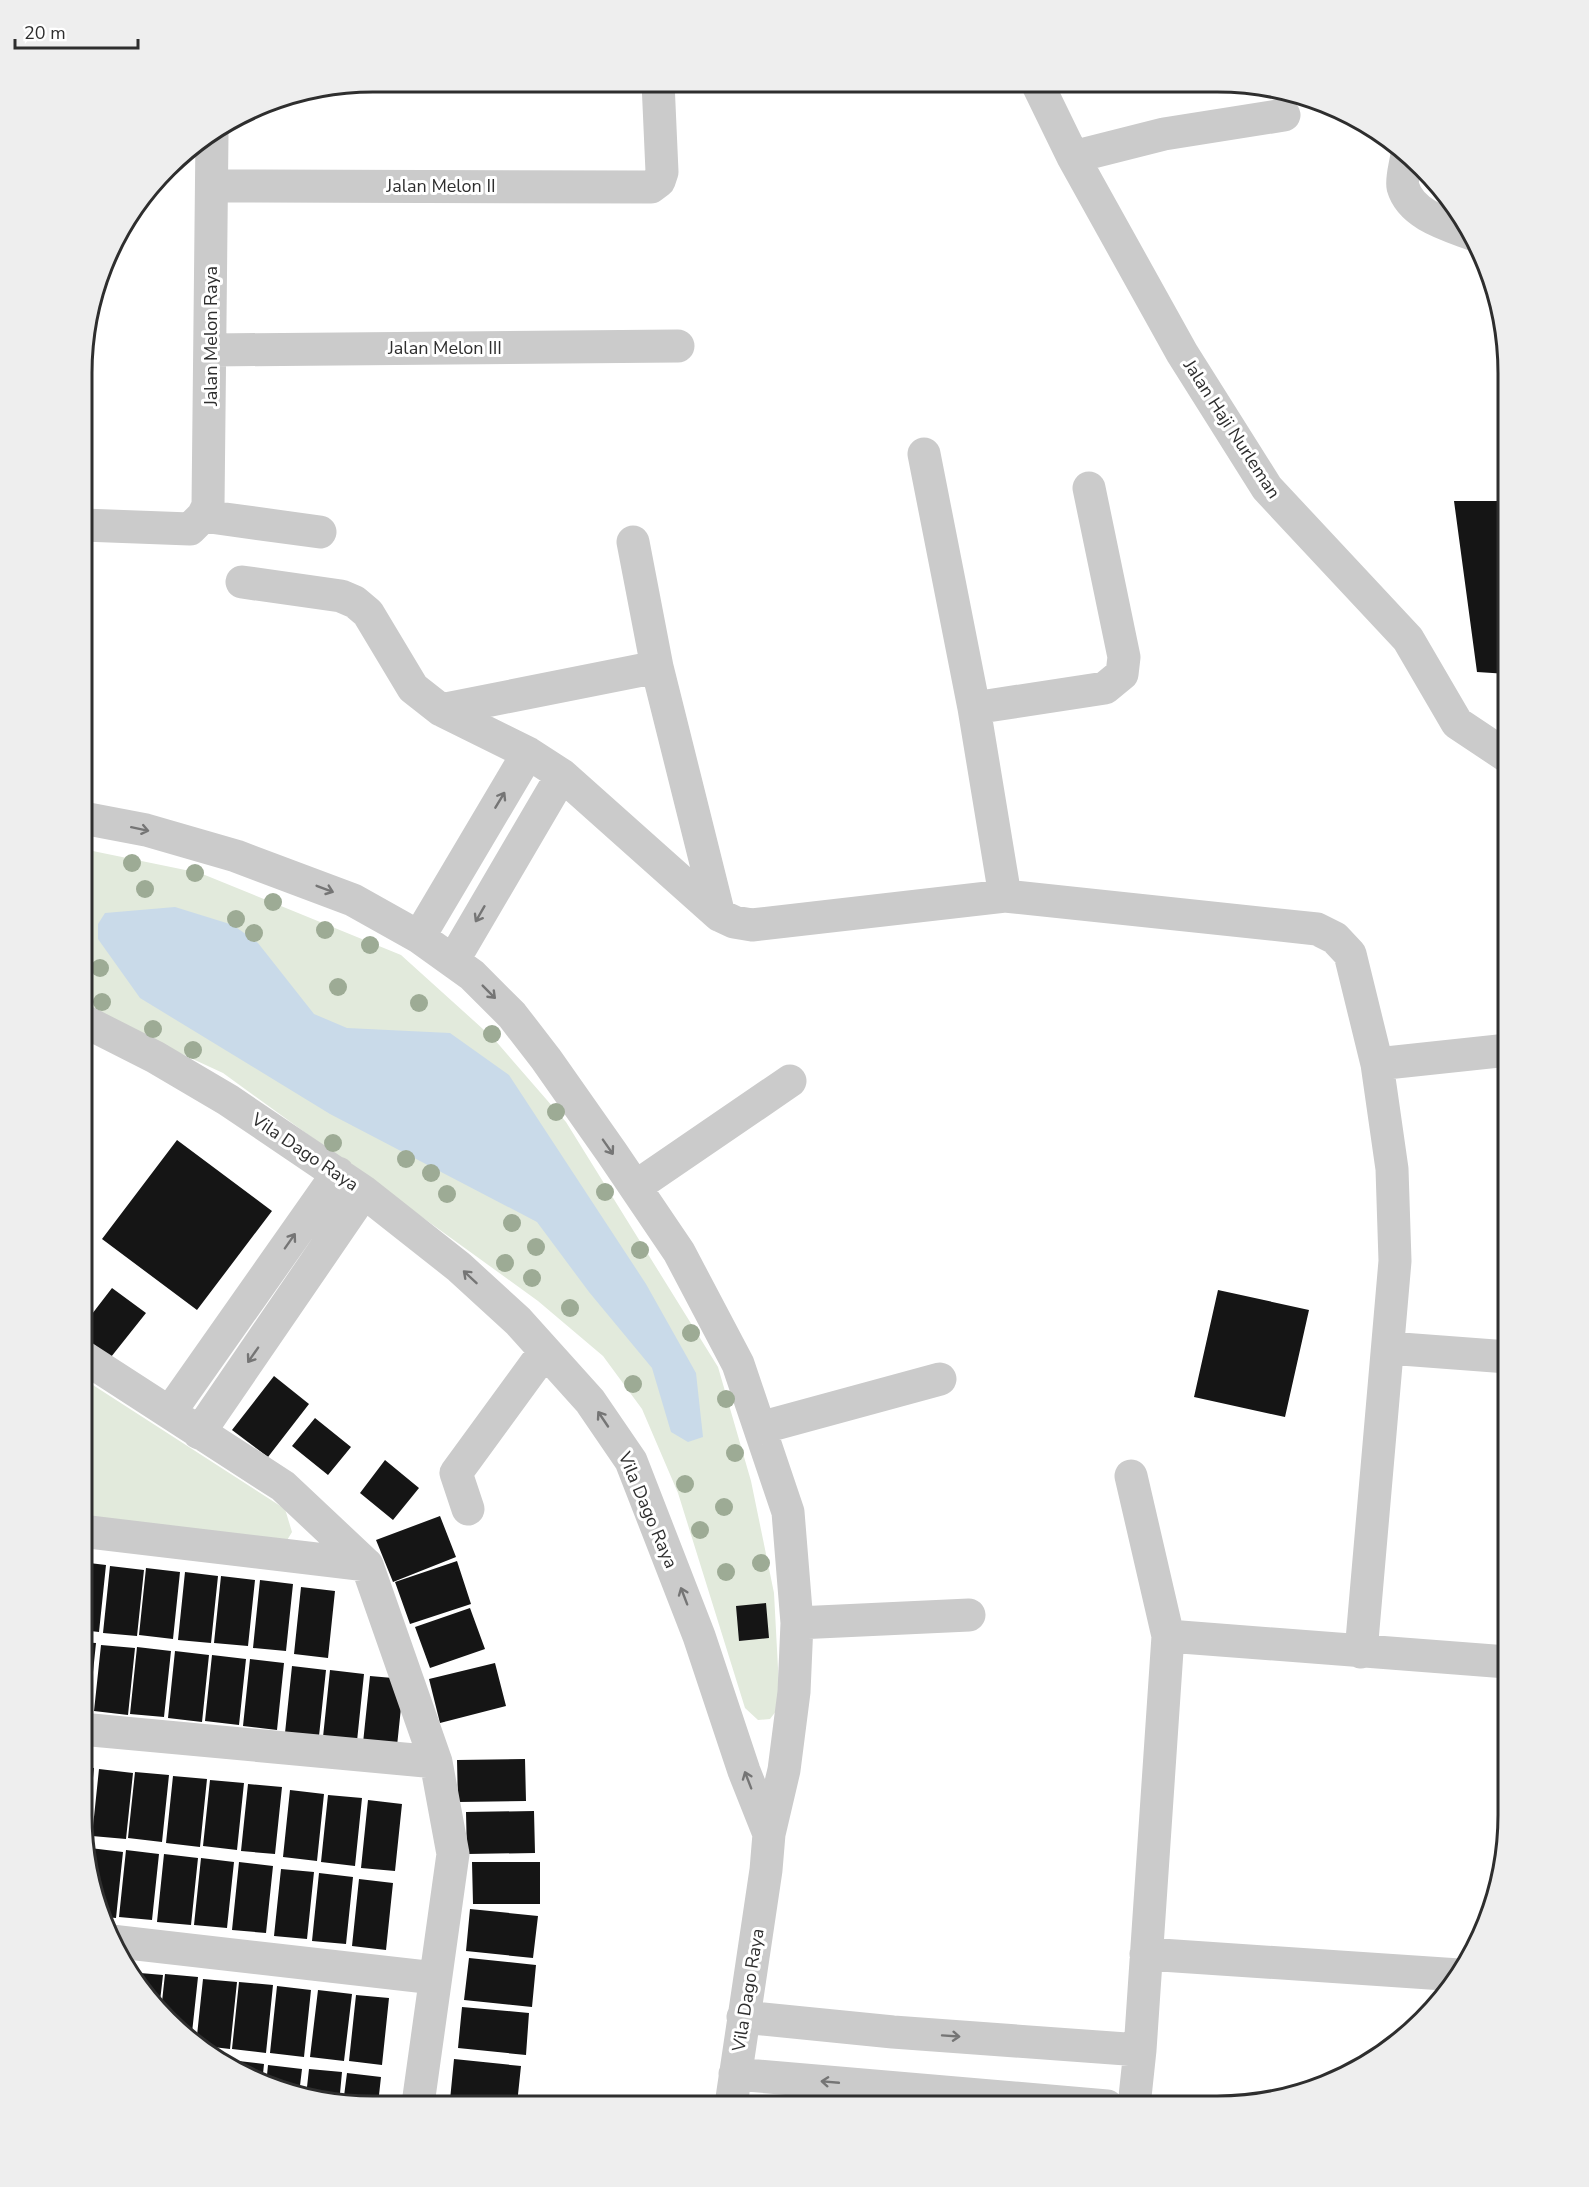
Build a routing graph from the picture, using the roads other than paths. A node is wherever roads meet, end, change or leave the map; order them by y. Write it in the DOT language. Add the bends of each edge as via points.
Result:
graph roads {
  1 [pos="658,92"];
  2 [pos="1041,92"];
  3 [pos="1284,116"];
  4 [pos="212,142"];
  5 [pos="1073,157"];
  6 [pos="1406,165"];
  7 [pos="212,186"];
  8 [pos="1458,228"];
  9 [pos="678,346"];
  10 [pos="211,350"];
  11 [pos="924,454"];
  12 [pos="1089,488"];
  13 [pos="196,523"];
  14 [pos="92,525"];
  15 [pos="320,532"];
  16 [pos="633,542"];
  17 [pos="242,582"];
  18 [pos="657,667"];
  19 [pos="974,708"];
  20 [pos="441,710"];
  21 [pos="1498,750"];
  22 [pos="528,753"];
  23 [pos="562,775"];
  24 [pos="92,820"];
  25 [pos="1005,896"];
  26 [pos="719,915"];
  27 [pos="419,937"];
  28 [pos="453,961"];
  29 [pos="92,1025"];
  30 [pos="1498,1051"];
  31 [pos="1377,1064"];
  32 [pos="790,1082"];
  33 [pos="338,1173"];
  34 [pos="635,1187"];
  35 [pos="364,1192"];
  36 [pos="270,1270"];
  37 [pos="298,1289"];
  38 [pos="1388,1348"];
  39 [pos="545,1351"];
  40 [pos="1498,1356"];
  41 [pos="92,1362"];
  42 [pos="940,1379"];
  43 [pos="170,1412"];
  44 [pos="760,1428"];
  45 [pos="199,1432"];
  46 [pos="1131,1476"];
  47 [pos="468,1509"];
  48 [pos="92,1532"];
  49 [pos="367,1565"];
  50 [pos="969,1615"];
  51 [pos="797,1623"];
  52 [pos="1168,1636"];
  53 [pos="1360,1652"];
  54 [pos="1498,1661"];
  55 [pos="92,1730"];
  56 [pos="436,1762"];
  57 [pos="769,1834"];
  58 [pos="122,1942"];
  59 [pos="1146,1954"];
  60 [pos="1447,1974"];
  61 [pos="435,1978"];
  62 [pos="743,2017"];
  63 [pos="1140,2050"];
  64 [pos="733,2089"];
  65 [pos="419,2096"];
  66 [pos="887,2096"];
  67 [pos="1135,2096"];
  1 -- 7 [label="street, Jalan Melon II" via="662,172 651,187"];
  2 -- 5 [label="street, Jalan Haji Nurleman"];
  3 -- 5 [label="street" via="1164,134"];
  4 -- 7 [label="street, Jalan Melon Raya"];
  5 -- 21 [label="street, Jalan Haji Nurleman" via="1182,352 1267,489 1408,639 1457,723"];
  6 -- 8 [label="street" via="1403,186 1413,205"];
  7 -- 10 [label="street, Jalan Melon Raya"];
  9 -- 10 [label="street, Jalan Melon III"];
  10 -- 13 [label="street, Jalan Melon Raya" via="208,506"];
  11 -- 19 [label="street"];
  12 -- 19 [label="street" via="1125,657 1122,674 1105,688"];
  13 -- 14 [label="street"];
  13 -- 15 [label="street"];
  16 -- 18 [label="street"];
  17 -- 20 [label="street" via="341,596 355,602 368,613 413,688"];
  18 -- 20 [label="street"];
  18 -- 26 [label="street"];
  19 -- 25 [label="street"];
  20 -- 22 [label="street"];
  22 -- 23 [label="street"];
  27 -- 22 [label="street, one-way"];
  23 -- 26 [label="street"];
  23 -- 28 [label="street, one-way"];
  24 -- 27 [label="street, one-way" via="146,830 236,856 353,900"];
  25 -- 26 [label="street" via="752,925"];
  25 -- 31 [label="street" via="1317,929 1335,938 1350,954"];
  27 -- 28 [label="street"];
  28 -- 34 [label="street, one-way" via="512,1014"];
  29 -- 33 [label="street, Vila Dago Raya" via="228,1100"];
  30 -- 31 [label="street"];
  31 -- 38 [label="street" via="1392,1169 1394,1218"];
  32 -- 34 [label="street"];
  33 -- 35 [label="street, Vila Dago Raya"];
  36 -- 33 [label="street, one-way"];
  34 -- 44 [label="street" via="679,1252 732,1353"];
  35 -- 37 [label="street"];
  39 -- 35 [label="street, Vila Dago Raya, one-way" via="459,1267"];
  36 -- 37 [label="street"];
  36 -- 43 [label="street"];
  37 -- 45 [label="street, one-way"];
  38 -- 40 [label="street"];
  38 -- 53 [label="street"];
  39 -- 47 [label="street" via="456,1473"];
  57 -- 39 [label="street, Vila Dago Raya, one-way" via="699,1636 631,1461 590,1401"];
  41 -- 43 [label="street"];
  42 -- 44 [label="street"];
  43 -- 45 [label="street"];
  44 -- 51 [label="street" via="788,1512"];
  45 -- 49 [label="street" via="283,1486"];
  46 -- 52 [label="street"];
  48 -- 49 [label="street"];
  49 -- 56 [label="street"];
  50 -- 51 [label="street"];
  51 -- 57 [label="street" via="794,1692 784,1770"];
  52 -- 53 [label="street"];
  52 -- 59 [label="street"];
  53 -- 54 [label="street"];
  55 -- 56 [label="street"];
  56 -- 61 [label="street" via="453,1854"];
  57 -- 62 [label="street, Vila Dago Raya"];
  58 -- 61 [label="street"];
  59 -- 60 [label="street"];
  59 -- 63 [label="street"];
  61 -- 65 [label="street"];
  62 -- 63 [label="street, one-way"];
  62 -- 64 [label="street, Vila Dago Raya"];
  63 -- 67 [label="street"];
  66 -- 64 [label="street, one-way"];
}
